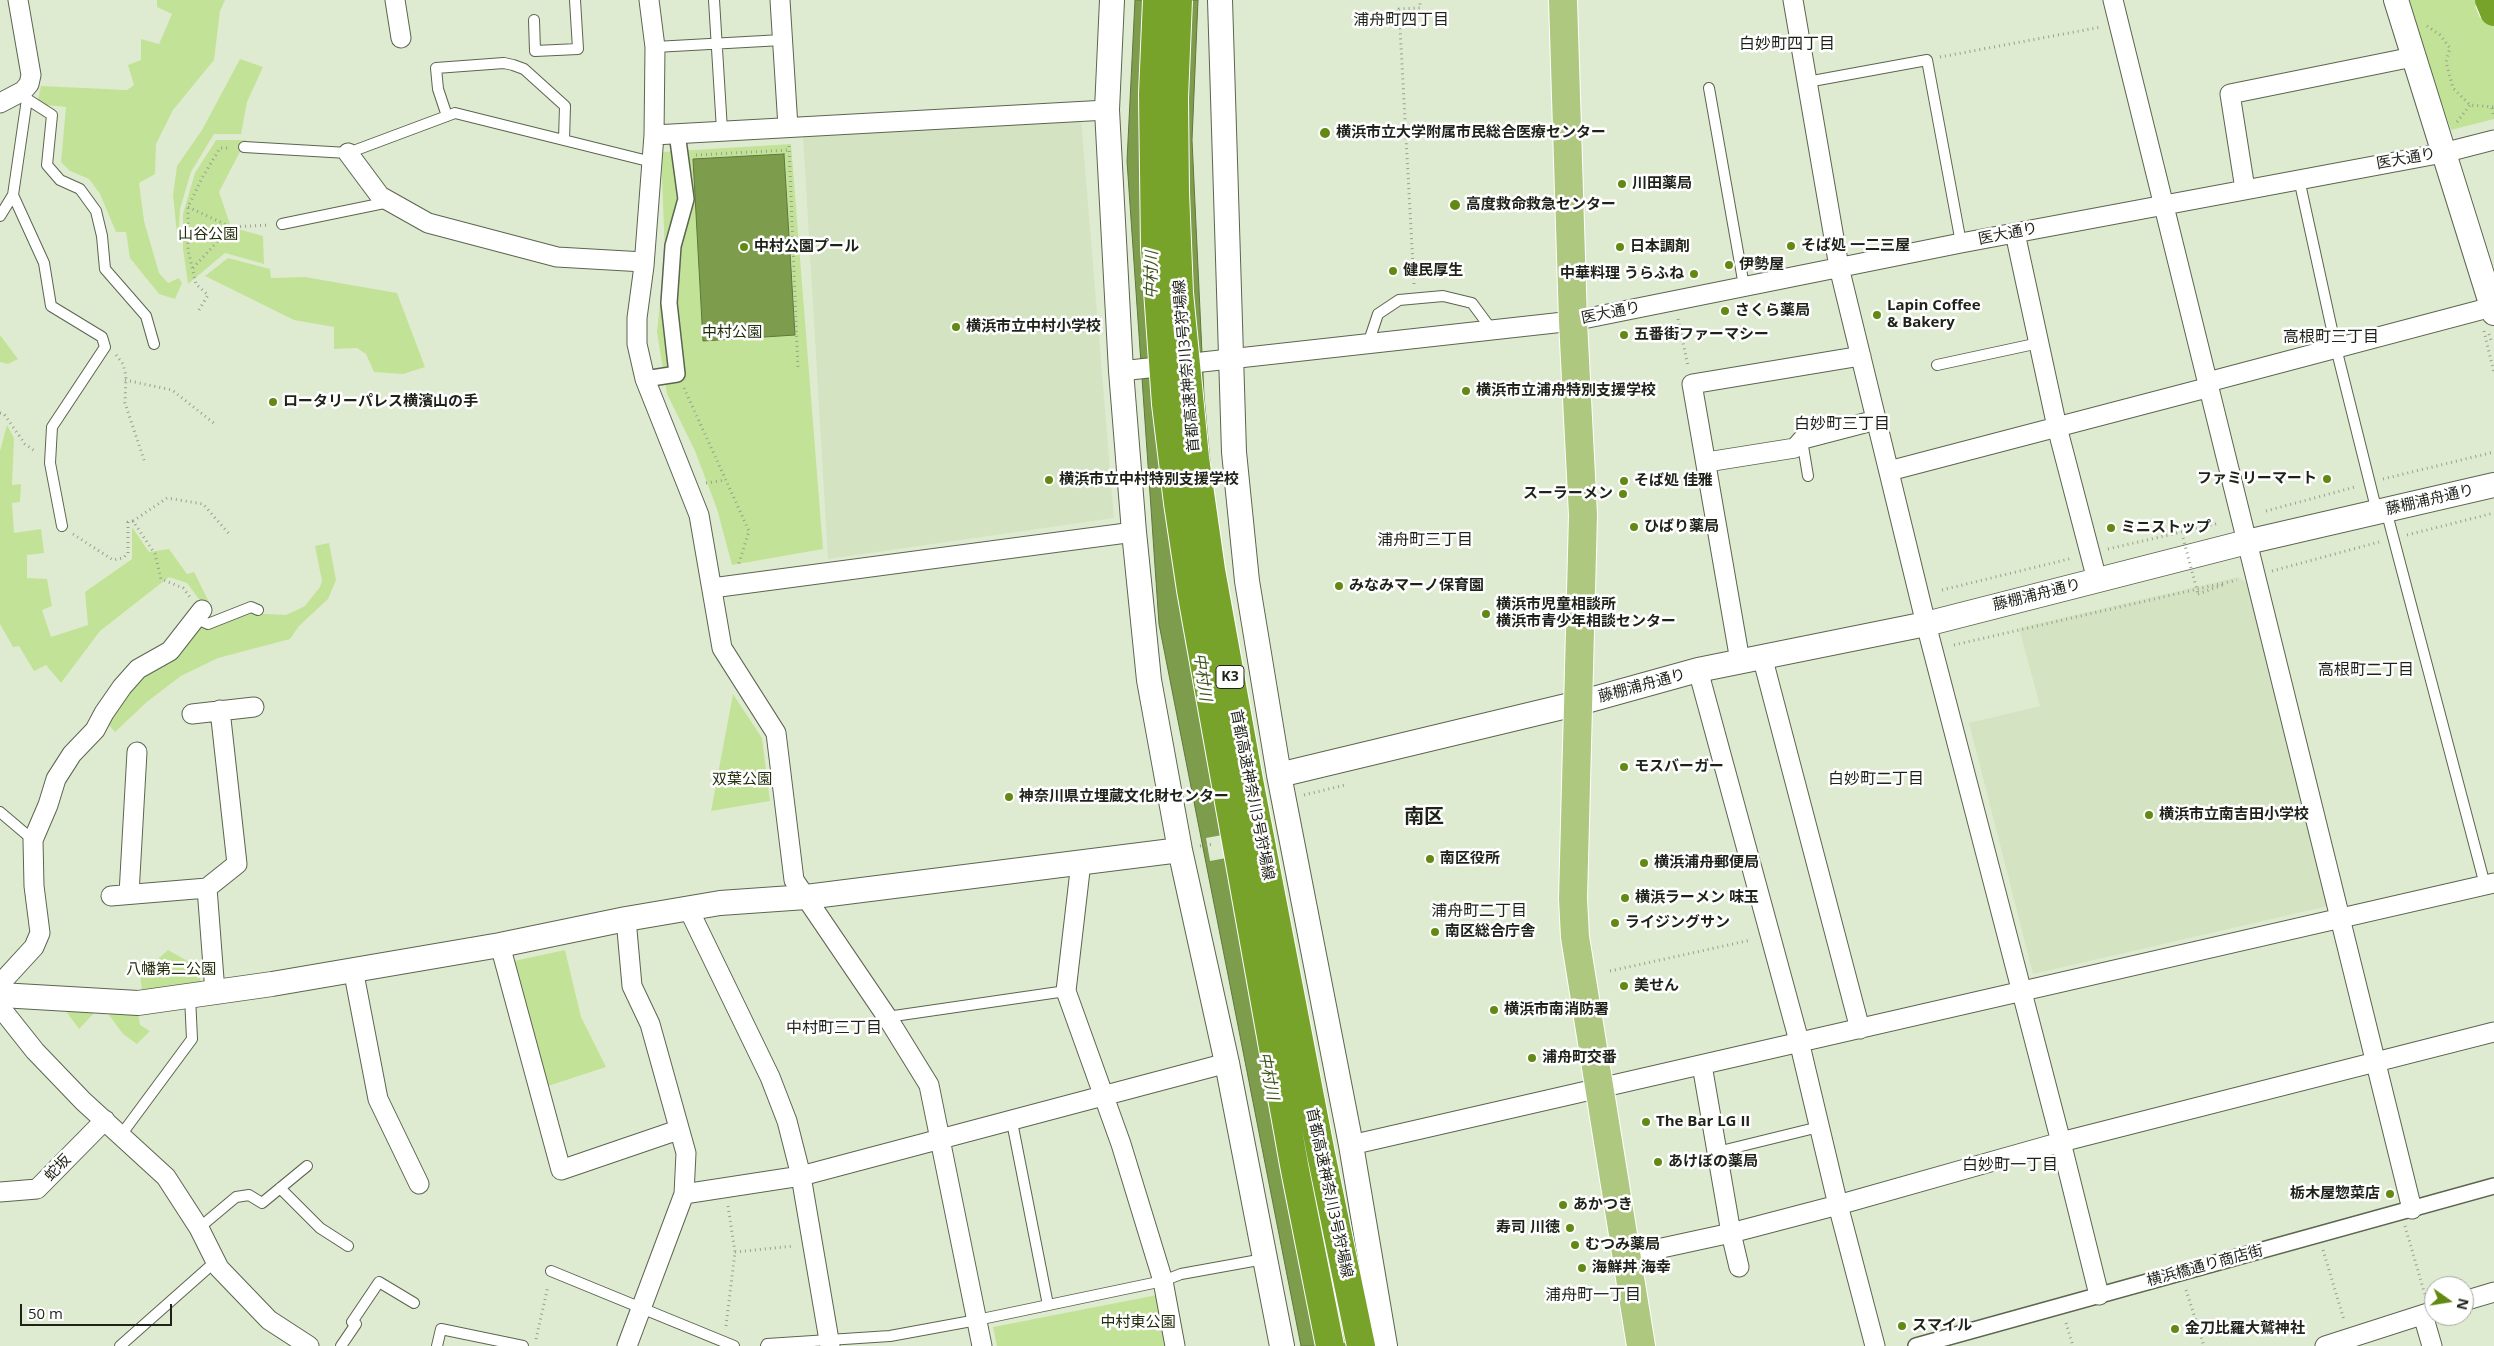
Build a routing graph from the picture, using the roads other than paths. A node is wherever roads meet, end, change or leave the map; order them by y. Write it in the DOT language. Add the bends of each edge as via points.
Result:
graph roads {
  1 [pos="18,0"];
  2 [pos="395,0"];
  3 [pos="575,0"];
  4 [pos="649,0"];
  5 [pos="714,0"];
  6 [pos="780,0"];
  7 [pos="1112,0"];
  8 [pos="1157,0"];
  9 [pos="1178,0"];
  10 [pos="1220,0"];
  11 [pos="1563,0"];
  12 [pos="1793,0"];
  13 [pos="2113,0"];
  14 [pos="2396,0"];
  15 [pos="2489,0"];
  16 [pos="2494,12"];
  17 [pos="534,20"];
  18 [pos="401,38"];
  19 [pos="782,40"];
  20 [pos="716,44"];
  21 [pos="655,47"];
  22 [pos="2413,57"];
  23 [pos="1807,82"];
  24 [pos="1709,88"];
  25 [pos="25,95"];
  26 [pos="0,103"];
  27 [pos="1107,110"];
  28 [pos="447,116"];
  29 [pos="788,127"];
  30 [pos="722,130"];
  31 [pos="677,134"];
  32 [pos="654,135"];
  33 [pos="564,140"];
  34 [pos="2494,140"];
  35 [pos="244,147"];
  36 [pos="348,153"];
  37 [pos="2443,153"];
  38 [pos="652,162"];
  39 [pos="2299,179"];
  40 [pos="2245,189"];
  41 [pos="14,195"];
  42 [pos="390,202"];
  43 [pos="2164,204"];
  44 [pos="0,216"];
  45 [pos="282,224"];
  46 [pos="2015,233"];
  47 [pos="1961,243"];
  48 [pos="644,262"];
  49 [pos="1839,267"];
  50 [pos="1744,286"];
  51 [pos="2488,316"];
  52 [pos="1573,321"];
  53 [pos="1492,330"];
  54 [pos="2039,343"];
  55 [pos="154,344"];
  56 [pos="1368,344"];
  57 [pos="2336,348"];
  58 [pos="1861,356"];
  59 [pos="1230,359"];
  60 [pos="1937,365"];
  61 [pos="1122,371"];
  62 [pos="645,379"];
  63 [pos="2209,384"];
  64 [pos="1876,420"];
  65 [pos="2057,427"];
  66 [pos="1795,448"];
  67 [pos="1707,462"];
  68 [pos="1889,471"];
  69 [pos="1808,476"];
  70 [pos="2494,485"];
  71 [pos="2382,511"];
  72 [pos="62,526"];
  73 [pos="1134,532"];
  74 [pos="2247,542"];
  75 [pos="2097,580"];
  76 [pos="712,588"];
  77 [pos="258,610"];
  78 [pos="198,614"];
  79 [pos="1926,624"];
  80 [pos="1751,658"];
  81 [pos="1698,670"];
  82 [pos="1579,703"];
  83 [pos="254,708"];
  84 [pos="220,710"];
  85 [pos="192,714"];
  86 [pos="137,752"];
  87 [pos="1279,774"];
  88 [pos="0,812"];
  89 [pos="33,840"];
  90 [pos="1180,850"];
  91 [pos="1081,862"];
  92 [pos="2490,884"];
  93 [pos="207,888"];
  94 [pos="806,897"];
  95 [pos="688,908"];
  96 [pos="2341,918"];
  97 [pos="626,919"];
  98 [pos="500,945"];
  99 [pos="353,969"];
  100 [pos="0,984"];
  101 [pos="1066,991"];
  102 [pos="2021,991"];
  103 [pos="215,992"];
  104 [pos="0,995"];
  105 [pos="190,996"];
  106 [pos="0,1007"];
  107 [pos="887,1017"];
  108 [pos="1860,1029"];
  109 [pos="2494,1032"];
  110 [pos="1799,1042"];
  111 [pos="2376,1061"];
  112 [pos="1227,1064"];
  113 [pos="1702,1065"];
  114 [pos="1599,1088"];
  115 [pos="1106,1097"];
  116 [pos="105,1120"];
  117 [pos="1012,1122"];
  118 [pos="1819,1127"];
  119 [pos="678,1130"];
  120 [pos="121,1135"];
  121 [pos="940,1141"];
  122 [pos="2061,1142"];
  123 [pos="1350,1145"];
  124 [pos="1717,1152"];
  125 [pos="307,1166"];
  126 [pos="801,1176"];
  127 [pos="419,1184"];
  128 [pos="2494,1186"];
  129 [pos="280,1188"];
  130 [pos="0,1192"];
  131 [pos="684,1194"];
  132 [pos="1838,1205"];
  133 [pos="2406,1210"];
  134 [pos="200,1228"];
  135 [pos="1731,1233"];
  136 [pos="348,1246"];
  137 [pos="1625,1256"];
  138 [pos="1264,1259"];
  139 [pos="216,1262"];
  140 [pos="1739,1267"];
  141 [pos="551,1271"];
  142 [pos="1164,1281"];
  143 [pos="2494,1292"];
  144 [pos="2099,1295"];
  145 [pos="2474,1298"];
  146 [pos="414,1303"];
  147 [pos="1048,1305"];
  148 [pos="641,1307"];
  149 [pos="2424,1314"];
  150 [pos="977,1320"];
  151 [pos="2430,1326"];
  152 [pos="830,1343"];
  153 [pos="730,1344"];
  154 [pos="120,1346"];
  155 [pos="309,1346"];
  156 [pos="341,1346"];
  157 [pos="437,1346"];
  158 [pos="523,1346"];
  159 [pos="627,1346"];
  160 [pos="766,1346"];
  161 [pos="982,1346"];
  162 [pos="1176,1346"];
  163 [pos="1282,1346"];
  164 [pos="1330,1346"];
  165 [pos="1361,1346"];
  166 [pos="1385,1346"];
  167 [pos="1640,1346"];
  168 [pos="1875,1346"];
  169 [pos="1916,1346"];
  170 [pos="2325,1346"];
  171 [pos="2432,1346"];
  1 -- 25 [label="street" via="31,75"];
  2 -- 18 [label="street"];
  3 -- 17 [label="lane" via="578,49 535,52"];
  4 -- 21 [label="street"];
  5 -- 20 [label="lane"];
  6 -- 19 [label="street"];
  7 -- 27 [label="street"];
  8 -- 164 [label="highway, 首都高速神奈川3号狩場線 / K3, bridge" via="1153,94 1155,248 1178,503 1295,1170"];
  9 -- 165 [label="highway, 首都高速神奈川3号狩場線 / K3, bridge" via="1175,192 1179,293 1196,468 1249,780"];
  10 -- 59 [label="street"];
  11 -- 52 [label="main road"];
  12 -- 23 [label="street"];
  13 -- 43 [label="street"];
  14 -- 22 [label="street"];
  15 -- 16 [label="highway, bridge"];
  19 -- 20 [label="lane"];
  19 -- 29 [label="street"];
  20 -- 21 [label="lane"];
  20 -- 30 [label="lane"];
  21 -- 32 [label="street"];
  22 -- 37 [label="street"];
  22 -- 40 [label="street" via="2230,94"];
  23 -- 47 [label="lane" via="1927,60"];
  23 -- 49 [label="street"];
  24 -- 50 [label="lane"];
  25 -- 26 [label="street"];
  25 -- 41 [label="lane"];
  25 -- 55 [label="lane" via="52,115 47,165 60,180 80,189 96,210 105,269 146,316"];
  27 -- 29 [label="street"];
  27 -- 61 [label="street"];
  28 -- 33 [label="lane" via="455,113"];
  28 -- 33 [label="lane" via="438,89 436,68 504,63 529,73 565,106"];
  28 -- 36 [label="lane"];
  29 -- 30 [label="street"];
  30 -- 31 [label="street"];
  31 -- 32 [label="street"];
  31 -- 62 [label="street" via="686,199 673,246 669,303 677,374"];
  32 -- 38 [label="street"];
  33 -- 38 [label="lane"];
  34 -- 37 [label="street, 医大通り"];
  35 -- 36 [label="lane"];
  36 -- 42 [label="street" via="380,196"];
  37 -- 39 [label="street, 医大通り"];
  37 -- 51 [label="street"];
  38 -- 48 [label="street"];
  39 -- 40 [label="street, 医大通り"];
  39 -- 57 [label="lane"];
  40 -- 43 [label="street, 医大通り"];
  41 -- 44 [label="lane"];
  41 -- 72 [label="lane" via="44,263 52,306 102,337 105,347 52,427 50,462"];
  42 -- 45 [label="lane"];
  42 -- 48 [label="street" via="428,223 557,257"];
  43 -- 46 [label="street, 医大通り"];
  43 -- 63 [label="street"];
  46 -- 47 [label="street, 医大通り"];
  46 -- 54 [label="street"];
  47 -- 49 [label="street, 医大通り"];
  48 -- 62 [label="street" via="637,344"];
  49 -- 50 [label="street, 医大通り"];
  49 -- 58 [label="street"];
  50 -- 52 [label="street, 医大通り"];
  51 -- 57 [label="street"];
  52 -- 53 [label="street, 医大通り"];
  52 -- 82 [label="main road" via="1582,514"];
  53 -- 56 [label="street, 医大通り"];
  53 -- 56 [label="lane" via="1472,303 1443,296 1399,300 1378,314"];
  54 -- 60 [label="lane"];
  54 -- 65 [label="street"];
  56 -- 59 [label="street, 医大通り"];
  57 -- 63 [label="street"];
  57 -- 71 [label="lane"];
  58 -- 64 [label="street"];
  58 -- 67 [label="street" via="1692,384"];
  59 -- 61 [label="street, 医大通り"];
  59 -- 87 [label="street" via="1234,452 1247,581"];
  61 -- 73 [label="street"];
  62 -- 76 [label="street" via="699,515"];
  63 -- 65 [label="street"];
  63 -- 74 [label="street"];
  64 -- 66 [label="street" via="1803,439"];
  64 -- 68 [label="street"];
  65 -- 68 [label="street"];
  65 -- 75 [label="street"];
  66 -- 67 [label="street"];
  66 -- 69 [label="lane" via="1803,446"];
  67 -- 80 [label="street"];
  68 -- 79 [label="street"];
  70 -- 71 [label="street, 藤棚浦舟通り"];
  71 -- 74 [label="street, 藤棚浦舟通り"];
  71 -- 92 [label="lane"];
  73 -- 76 [label="street"];
  73 -- 90 [label="street" via="1149,680"];
  74 -- 75 [label="street, 藤棚浦舟通り"];
  74 -- 96 [label="street"];
  75 -- 79 [label="street, 藤棚浦舟通り"];
  76 -- 94 [label="street" via="722,648 776,733 794,880"];
  77 -- 78 [label="lane" via="250,607 208,624"];
  78 -- 89 [label="street" via="170,651 138,670 104,713 95,730 72,754 56,780"];
  79 -- 80 [label="street, 藤棚浦舟通り"];
  79 -- 102 [label="street"];
  80 -- 81 [label="street, 藤棚浦舟通り"];
  80 -- 108 [label="street"];
  81 -- 82 [label="street, 藤棚浦舟通り"];
  81 -- 110 [label="street"];
  82 -- 87 [label="street, 藤棚浦舟通り"];
  82 -- 114 [label="main road" via="1573,899 1575,937"];
  83 -- 84 [label="street"];
  84 -- 85 [label="street"];
  84 -- 93 [label="street" via="237,864"];
  86 -- 93 [label="street" via="120,895"];
  87 -- 123 [label="street"];
  88 -- 89 [label="lane"];
  89 -- 100 [label="street" via="40,934 34,947"];
  90 -- 91 [label="street"];
  90 -- 112 [label="street"];
  91 -- 94 [label="street"];
  91 -- 101 [label="street"];
  92 -- 96 [label="street"];
  93 -- 103 [label="street"];
  94 -- 95 [label="street"];
  94 -- 107 [label="street"];
  95 -- 97 [label="street"];
  95 -- 126 [label="street" via="770,1077 787,1121"];
  96 -- 102 [label="street"];
  96 -- 111 [label="street"];
  97 -- 98 [label="street"];
  97 -- 119 [label="street" via="632,986 650,1024"];
  98 -- 99 [label="street"];
  98 -- 119 [label="street" via="561,1170"];
  99 -- 103 [label="street"];
  99 -- 127 [label="street" via="378,1099"];
  101 -- 107 [label="lane"];
  101 -- 115 [label="street"];
  102 -- 108 [label="street"];
  102 -- 122 [label="street"];
  103 -- 105 [label="street"];
  104 -- 105 [label="street" via="138,1003"];
  105 -- 120 [label="lane" via="192,1039"];
  106 -- 116 [label="street" via="35,1051"];
  107 -- 121 [label="street" via="929,1085"];
  108 -- 110 [label="street"];
  109 -- 111 [label="street"];
  110 -- 113 [label="street"];
  110 -- 118 [label="street"];
  111 -- 122 [label="street"];
  111 -- 133 [label="street"];
  112 -- 115 [label="street"];
  112 -- 138 [label="street"];
  113 -- 114 [label="street"];
  113 -- 124 [label="street"];
  114 -- 123 [label="street"];
  114 -- 137 [label="main road"];
  115 -- 117 [label="street"];
  115 -- 142 [label="street"];
  116 -- 120 [label="street"];
  116 -- 130 [label="street, 蛇坂" via="37,1189"];
  117 -- 121 [label="street"];
  117 -- 147 [label="lane"];
  118 -- 124 [label="lane"];
  118 -- 132 [label="street"];
  119 -- 131 [label="street" via="686,1153"];
  120 -- 134 [label="street" via="166,1177"];
  121 -- 126 [label="street"];
  121 -- 150 [label="street"];
  122 -- 132 [label="street"];
  122 -- 144 [label="street"];
  123 -- 166 [label="street"];
  124 -- 135 [label="street"];
  125 -- 129 [label="lane"];
  126 -- 131 [label="street"];
  126 -- 152 [label="street"];
  128 -- 133 [label="street, 横浜橋通り商店街"];
  129 -- 134 [label="lane" via="262,1204 249,1196 236,1198"];
  129 -- 136 [label="lane" via="320,1228"];
  131 -- 148 [label="street"];
  132 -- 135 [label="street"];
  132 -- 168 [label="street"];
  133 -- 144 [label="street, 横浜橋通り商店街"];
  134 -- 139 [label="street"];
  135 -- 137 [label="street"];
  135 -- 140 [label="street"];
  137 -- 167 [label="main road"];
  138 -- 142 [label="lane" via="1181,1274"];
  138 -- 163 [label="street"];
  139 -- 154 [label="lane"];
  139 -- 155 [label="street" via="218,1268 269,1320"];
  141 -- 148 [label="lane"];
  142 -- 147 [label="lane"];
  142 -- 162 [label="street"];
  143 -- 145 [label="street"];
  144 -- 169 [label="street, 横浜橋通り商店街"];
  146 -- 156 [label="lane" via="379,1282 352,1322 356,1324"];
  147 -- 150 [label="lane"];
  148 -- 153 [label="lane"];
  148 -- 159 [label="street"];
  149 -- 170 [label="street"];
  150 -- 152 [label="lane"];
  150 -- 161 [label="street"];
  151 -- 171 [label="street"];
  152 -- 160 [label="lane"];
  157 -- 158 [label="lane" via="441,1329"];
}
